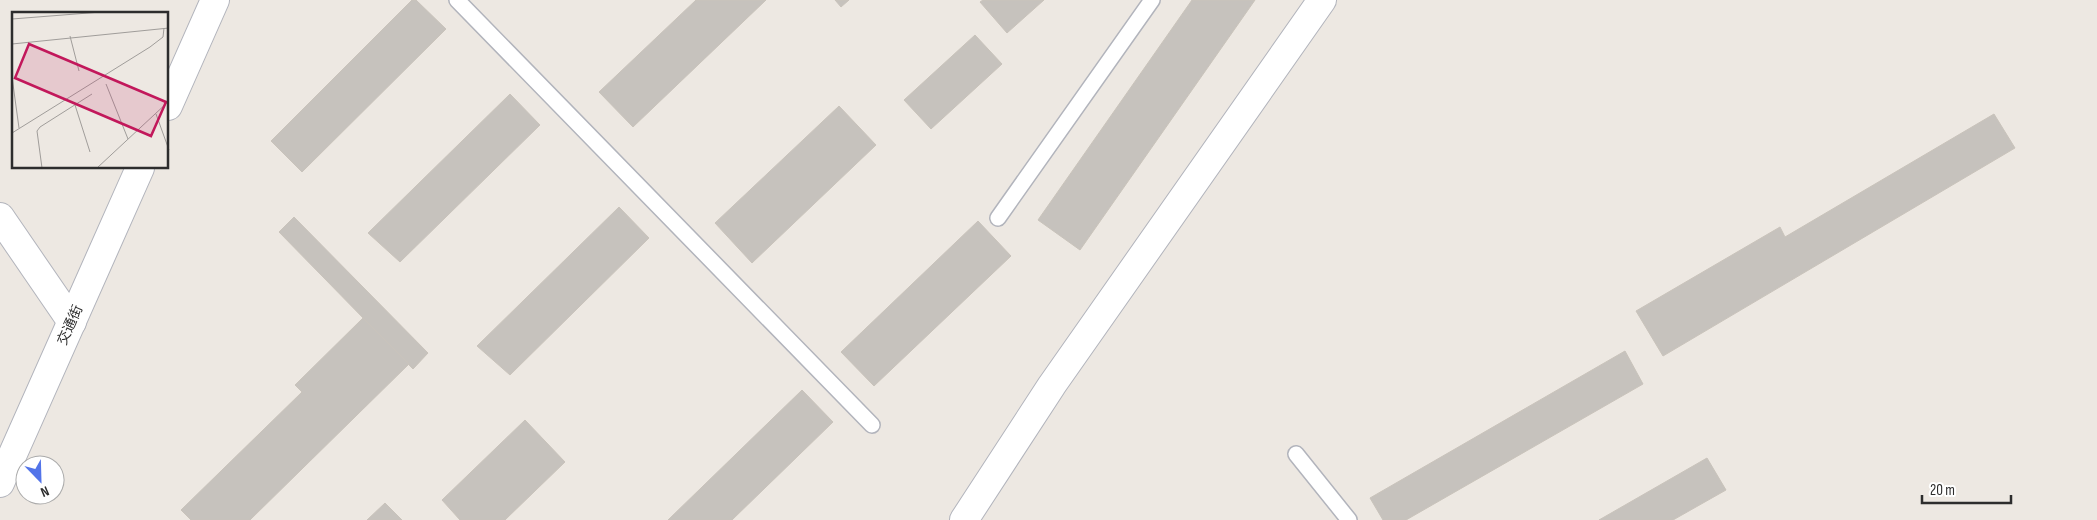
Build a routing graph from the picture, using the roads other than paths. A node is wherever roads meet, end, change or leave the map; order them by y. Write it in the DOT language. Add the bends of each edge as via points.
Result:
graph roads {
  1 [pos="215,0"];
  2 [pos="457,0"];
  3 [pos="1152,0"];
  4 [pos="1322,0"];
  5 [pos="169,104"];
  6 [pos="140,169"];
  7 [pos="0,217"];
  8 [pos="998,218"];
  9 [pos="72,322"];
  10 [pos="872,424"];
  11 [pos="1296,454"];
  12 [pos="0,483"];
  13 [pos="964,520"];
  14 [pos="1349,520"];
  1 -- 5 [label="street"];
  2 -- 10 [label="lane"];
  3 -- 8 [label="lane"];
  4 -- 13 [label="street" via="1052,385"];
  6 -- 9 [label="street, 交通街"];
  7 -- 9 [label="street"];
  9 -- 12 [label="street, 交通街"];
  11 -- 14 [label="lane"];
}
